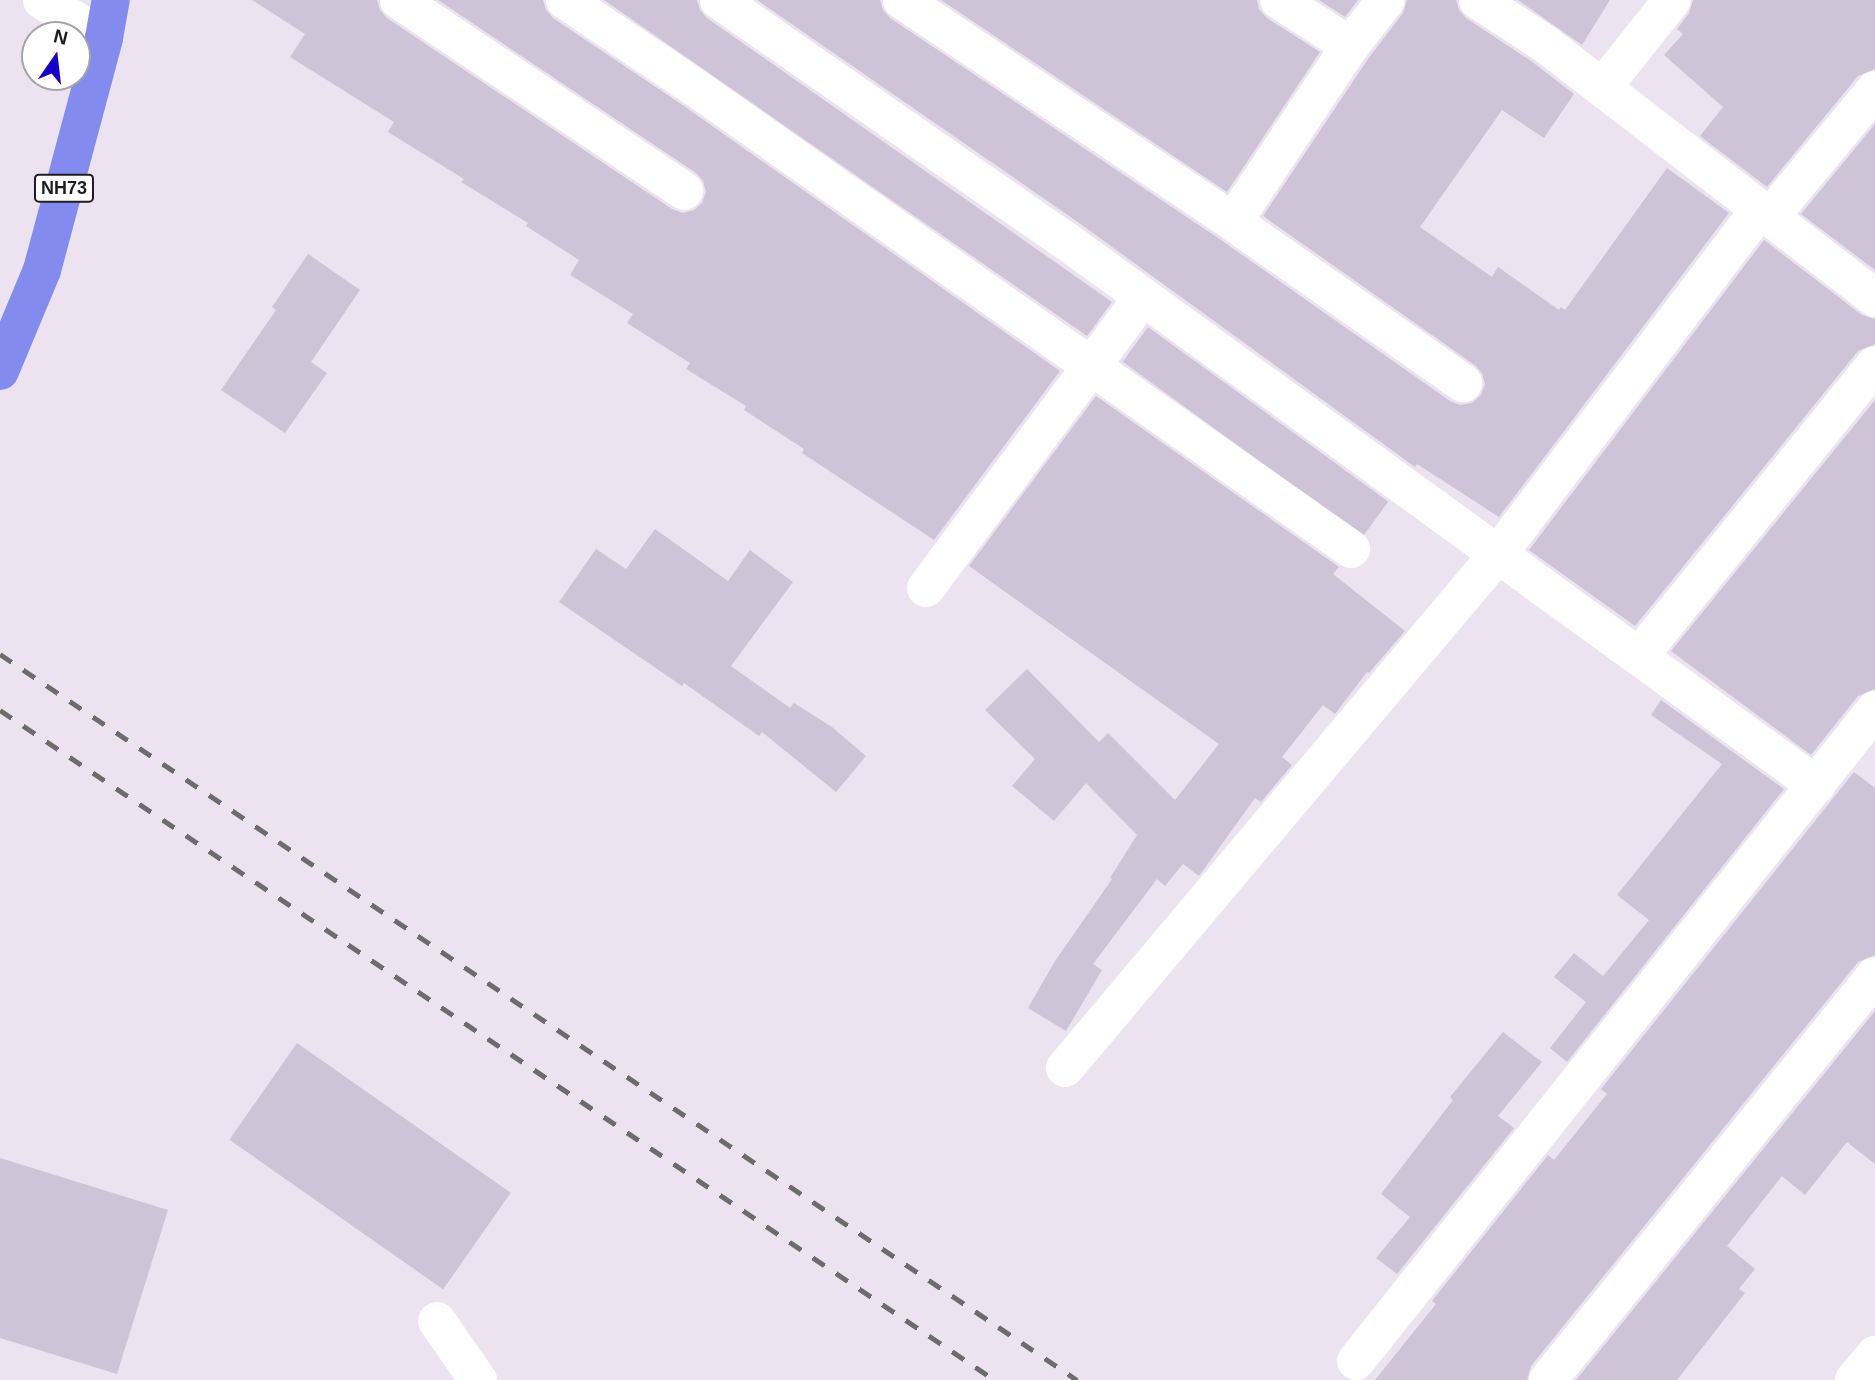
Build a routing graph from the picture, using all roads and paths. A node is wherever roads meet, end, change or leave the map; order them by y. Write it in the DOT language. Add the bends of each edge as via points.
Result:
graph roads {
  1 [pos="42,0"];
  2 [pos="111,0"];
  3 [pos="399,0"];
  4 [pos="565,0"];
  5 [pos="719,0"];
  6 [pos="902,0"];
  7 [pos="1279,0"];
  8 [pos="1386,0"];
  9 [pos="1478,0"];
  10 [pos="1672,0"];
  11 [pos="104,38"];
  12 [pos="1350,46"];
  13 [pos="1602,88"];
  14 [pos="1875,90"];
  15 [pos="684,191"];
  16 [pos="1765,213"];
  17 [pos="1233,222"];
  18 [pos="1143,297"];
  19 [pos="1875,298"];
  20 [pos="1875,365"];
  21 [pos="1093,367"];
  22 [pos="0,371"];
  23 [pos="1463,383"];
  24 [pos="1351,549"];
  25 [pos="1499,553"];
  26 [pos="926,588"];
  27 [pos="1640,655"];
  28 [pos="1875,710"];
  29 [pos="1816,785"];
  30 [pos="1875,976"];
  31 [pos="1065,1069"];
  32 [pos="437,1321"];
  33 [pos="1875,1355"];
  34 [pos="1356,1361"];
  35 [pos="478,1380"];
  36 [pos="1548,1380"];
  37 [pos="1854,1380"];
  1 -- 11 [label="street"];
  2 -- 11 [label="highway, NH73"];
  3 -- 15 [label="street"];
  4 -- 21 [label="street"];
  5 -- 18 [label="street"];
  6 -- 17 [label="street"];
  7 -- 12 [label="street"];
  8 -- 12 [label="street"];
  9 -- 13 [label="street"];
  10 -- 13 [label="street"];
  11 -- 22 [label="highway, NH73" via="42,270"];
  12 -- 17 [label="street"];
  13 -- 16 [label="street"];
  14 -- 16 [label="street"];
  16 -- 19 [label="street"];
  16 -- 25 [label="street"];
  17 -- 23 [label="street"];
  18 -- 21 [label="street"];
  18 -- 25 [label="street"];
  20 -- 27 [label="street"];
  21 -- 24 [label="street"];
  21 -- 26 [label="street"];
  25 -- 27 [label="street"];
  25 -- 31 [label="street"];
  27 -- 29 [label="street"];
  28 -- 29 [label="street"];
  29 -- 34 [label="street"];
  30 -- 36 [label="street"];
  32 -- 35 [label="street"];
  33 -- 37 [label="street"];
}
